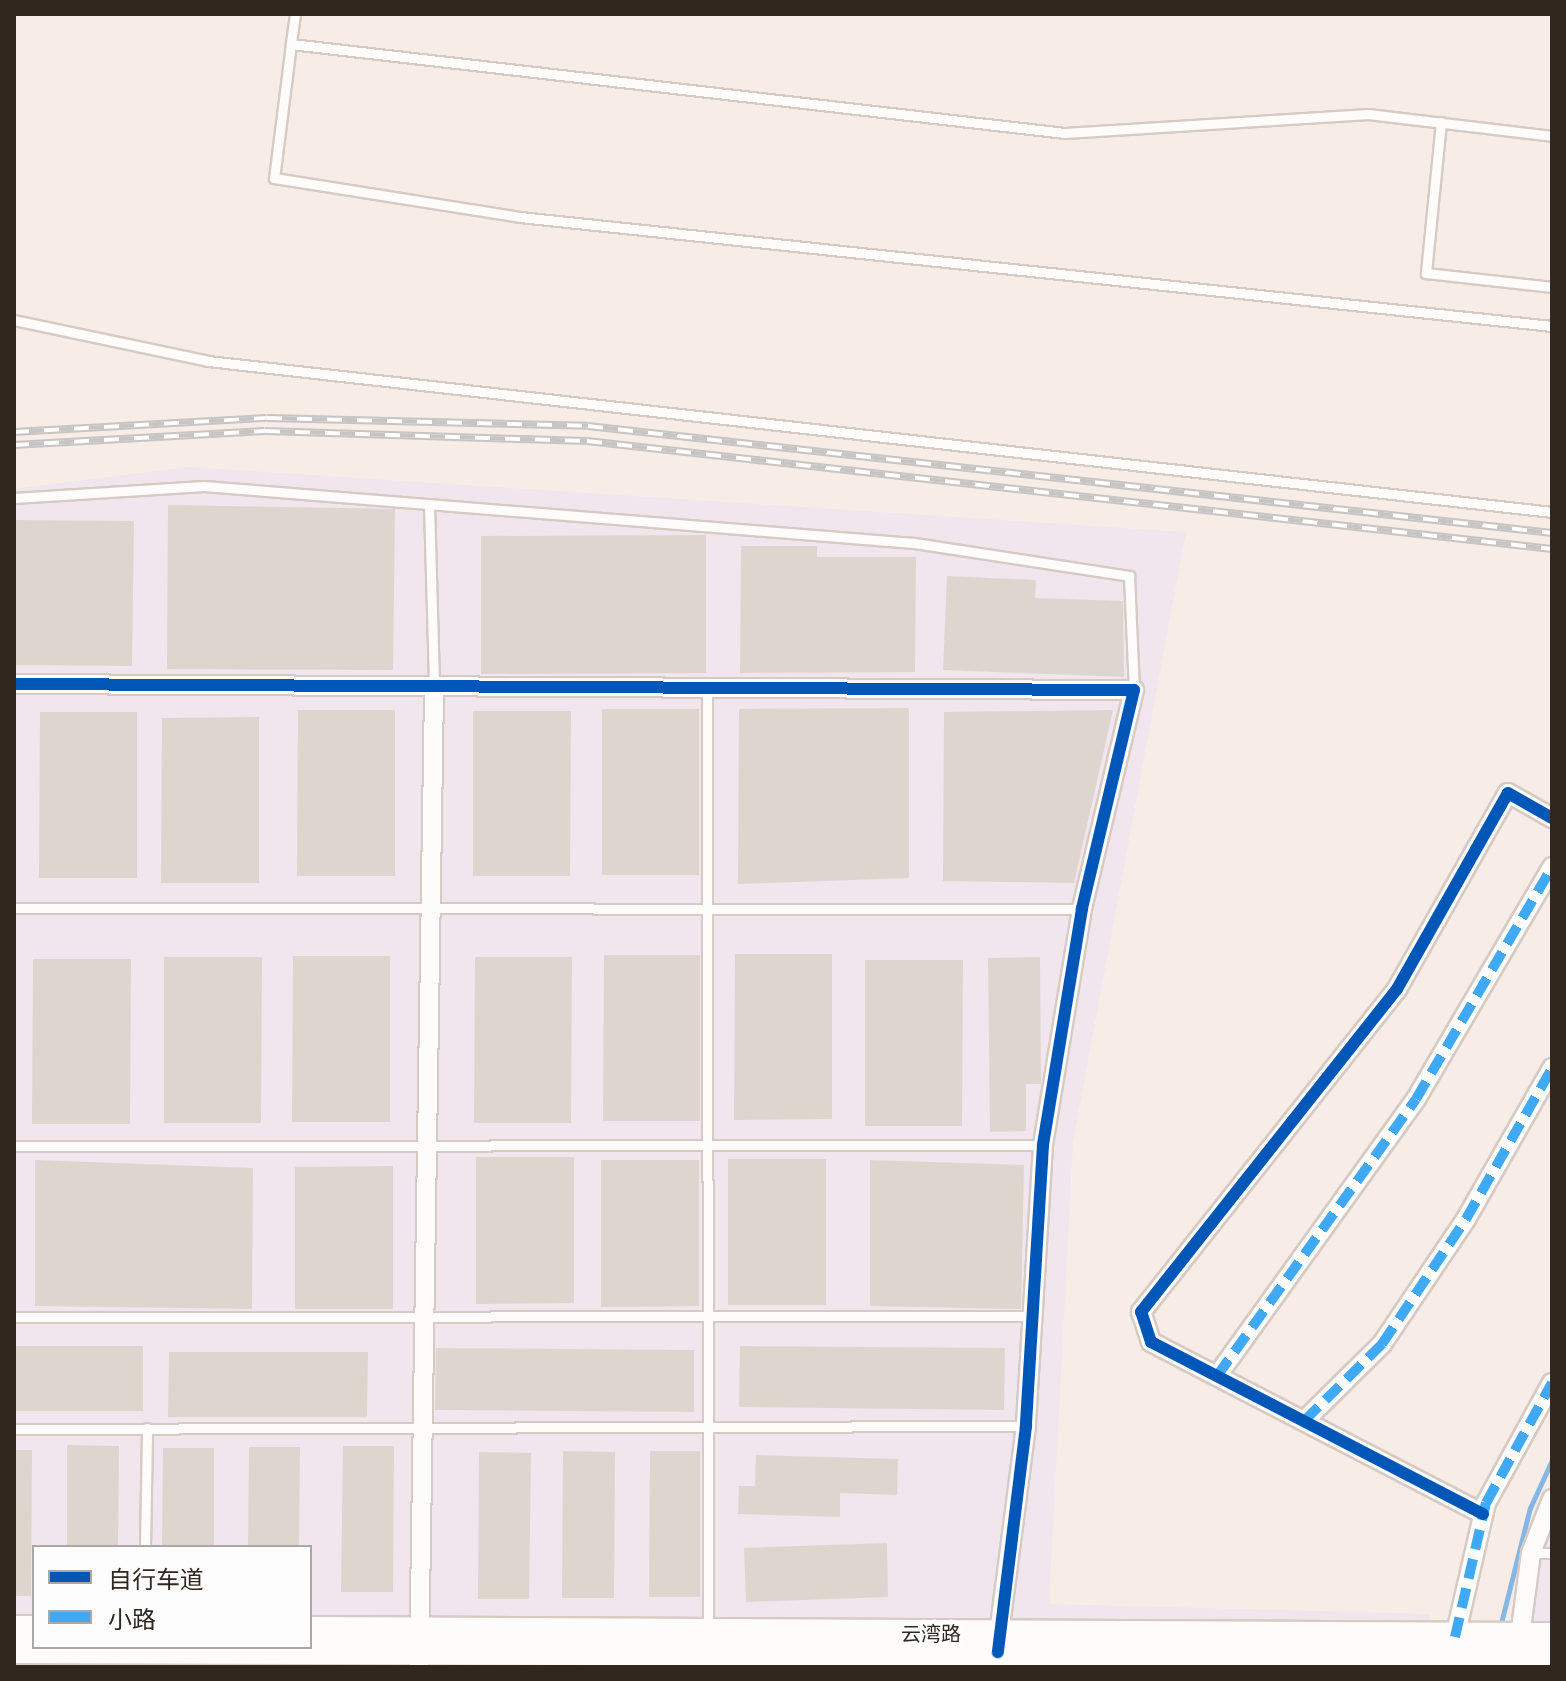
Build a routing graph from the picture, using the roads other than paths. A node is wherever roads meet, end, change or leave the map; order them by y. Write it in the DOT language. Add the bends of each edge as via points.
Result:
graph roads {
  1 [pos="295,14"];
  2 [pos="291,44"];
  3 [pos="1441,122"];
  4 [pos="1552,136"];
  5 [pos="1552,287"];
  6 [pos="14,320"];
  7 [pos="1552,326"];
  8 [pos="14,498"];
  9 [pos="429,504"];
  10 [pos="1552,512"];
  11 [pos="14,684"];
  12 [pos="434,687"];
  13 [pos="707,688"];
  14 [pos="1134,690"];
  15 [pos="1552,818"];
  16 [pos="1552,867"];
  17 [pos="14,908"];
  18 [pos="434,909"];
  19 [pos="707,909"];
  20 [pos="1082,909"];
  21 [pos="1552,1068"];
  22 [pos="429,1143"];
  23 [pos="710,1143"];
  24 [pos="1043,1145"];
  25 [pos="14,1146"];
  26 [pos="426,1316"];
  27 [pos="707,1316"];
  28 [pos="1034,1316"];
  29 [pos="14,1317"];
  30 [pos="1217,1376"];
  31 [pos="1552,1383"];
  32 [pos="1304,1421"];
  33 [pos="707,1425"];
  34 [pos="1026,1426"];
  35 [pos="147,1428"];
  36 [pos="425,1428"];
  37 [pos="14,1429"];
  38 [pos="1552,1499"];
  39 [pos="1483,1514"];
  40 [pos="145,1545"];
  41 [pos="1531,1553"];
  42 [pos="1552,1553"];
  43 [pos="312,1630"];
  44 [pos="1552,1636"];
  45 [pos="1469,1643"];
  46 [pos="419,1649"];
  47 [pos="708,1649"];
  48 [pos="14,1650"];
  49 [pos="1517,1650"];
  50 [pos="998,1651"];
  51 [pos="143,1655"];
  52 [pos="1552,1655"];
  53 [pos="1392,1661"];
  1 -- 2 [label="lane"];
  2 -- 3 [label="lane" via="1065,133 1368,114"];
  2 -- 7 [label="lane" via="274,178 520,217"];
  3 -- 4 [label="lane"];
  3 -- 5 [label="lane" via="1426,273"];
  6 -- 10 [label="lane" via="208,361"];
  8 -- 9 [label="lane" via="204,486"];
  9 -- 12 [label="lane"];
  9 -- 14 [label="lane" via="914,543 1129,576"];
  11 -- 12 [label="street"];
  12 -- 13 [label="street"];
  12 -- 18 [label="street"];
  13 -- 14 [label="street"];
  13 -- 19 [label="lane"];
  14 -- 20 [label="street"];
  15 -- 30 [label="street" via="1508,793 1397,989 1141,1312 1151,1342"];
  16 -- 30 [label="street" via="1416,1099"];
  17 -- 18 [label="lane"];
  18 -- 19 [label="lane"];
  18 -- 22 [label="street"];
  19 -- 20 [label="lane"];
  19 -- 23 [label="lane"];
  20 -- 24 [label="street"];
  21 -- 32 [label="street" via="1466,1219 1382,1344"];
  22 -- 23 [label="lane"];
  22 -- 25 [label="lane"];
  22 -- 26 [label="street"];
  23 -- 24 [label="lane"];
  23 -- 27 [label="lane"];
  24 -- 28 [label="street"];
  26 -- 27 [label="lane"];
  26 -- 29 [label="lane"];
  26 -- 36 [label="street"];
  27 -- 28 [label="lane"];
  27 -- 33 [label="lane"];
  28 -- 34 [label="street"];
  30 -- 32 [label="street"];
  31 -- 39 [label="street"];
  32 -- 39 [label="street"];
  33 -- 34 [label="lane"];
  33 -- 36 [label="lane"];
  33 -- 47 [label="lane"];
  34 -- 50 [label="street"];
  35 -- 36 [label="lane"];
  35 -- 37 [label="lane"];
  35 -- 40 [label="lane"];
  36 -- 46 [label="street"];
  38 -- 41 [label="street"];
  39 -- 45 [label="street"];
  41 -- 42 [label="lane"];
  41 -- 49 [label="street"];
  43 -- 46 [label="main road, 云湾路"];
  44 -- 49 [label="main road, 云湾路"];
  45 -- 49 [label="main road, 云湾路"];
  45 -- 50 [label="main road, 云湾路"];
  45 -- 53 [label="main road, 云湾路"];
  46 -- 47 [label="main road, 云湾路"];
  46 -- 51 [label="main road, 云湾路"];
  47 -- 50 [label="main road, 云湾路"];
  48 -- 51 [label="main road, 云湾路"];
  49 -- 52 [label="main road, 云湾路"];
  50 -- 53 [label="main road, 云湾路"];
}
